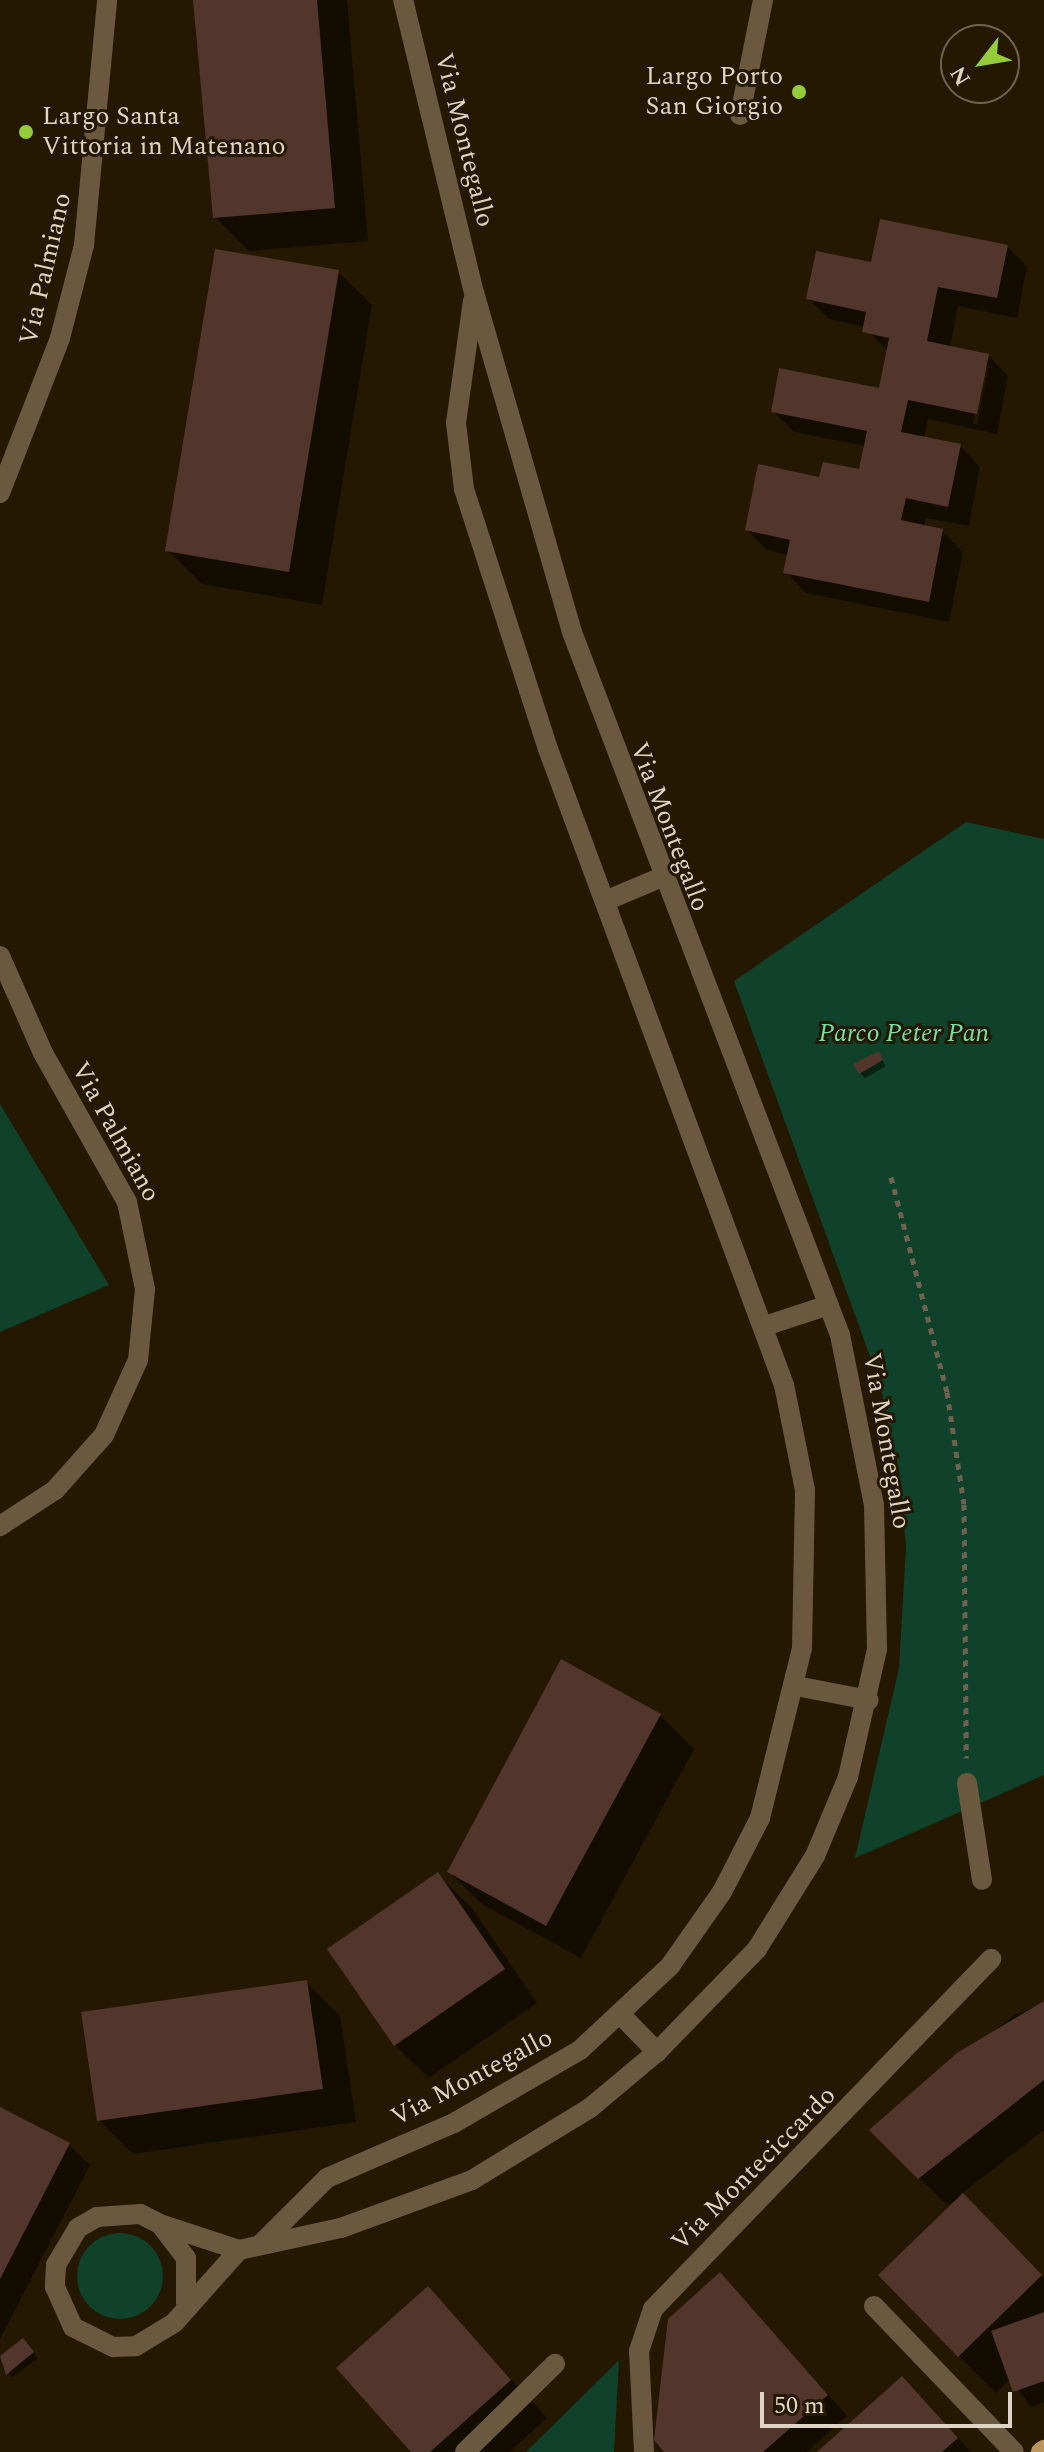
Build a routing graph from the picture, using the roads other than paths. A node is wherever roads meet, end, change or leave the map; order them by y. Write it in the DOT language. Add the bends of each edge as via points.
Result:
graph roads {
  1 [pos="107,0"];
  2 [pos="403,0"];
  3 [pos="763,0"];
  4 [pos="740,115"];
  5 [pos="474,293"];
  6 [pos="0,493"];
  7 [pos="660,878"];
  8 [pos="605,901"];
  9 [pos="0,956"];
  10 [pos="829,1305"];
  11 [pos="765,1326"];
  12 [pos="0,1526"];
  13 [pos="796,1686"];
  14 [pos="869,1700"];
  15 [pos="967,1783"];
  16 [pos="982,1880"];
  17 [pos="991,1959"];
  18 [pos="621,2015"];
  19 [pos="657,2052"];
  20 [pos="160,2224"];
  21 [pos="261,2244"];
  22 [pos="239,2250"];
  23 [pos="186,2303"];
  24 [pos="874,2306"];
  25 [pos="555,2364"];
  26 [pos="465,2452"];
  27 [pos="644,2452"];
  28 [pos="1014,2452"];
  1 -- 6 [label="street, Via Palmiano" via="84,245 60,338"];
  2 -- 5 [label="street, Via Montegallo"];
  3 -- 4 [label="street"];
  5 -- 7 [label="street, Via Montegallo" via="572,632"];
  5 -- 8 [label="street, Via Montegallo" via="457,398 460,470 506,628"];
  7 -- 8 [label="street"];
  7 -- 10 [label="street, Via Montegallo"];
  8 -- 11 [label="street, Via Montegallo"];
  9 -- 12 [label="street, Via Palmiano" via="43,1053 130,1210 142,1249 145,1309 134,1375 104,1435 55,1490"];
  10 -- 11 [label="street"];
  10 -- 14 [label="street, Via Montegallo" via="856,1393 874,1505 880,1600"];
  11 -- 13 [label="street, Via Montegallo" via="805,1490 807,1591"];
  13 -- 14 [label="street"];
  13 -- 18 [label="street, Via Montegallo" via="768,1794 738,1865 670,1966"];
  14 -- 19 [label="street, Via Montegallo" via="839,1800 790,1901 757,1949"];
  15 -- 16 [label="street"];
  17 -- 27 [label="street, Via Monteciccardo" via="653,2309 639,2351"];
  18 -- 19 [label="street"];
  18 -- 21 [label="street, Via Montegallo" via="513,2091 327,2178"];
  19 -- 21 [label="street, Via Montegallo" via="590,2108 472,2180 372,2219"];
  20 -- 22 [label="street, Via Montegallo"];
  20 -- 23 [label="street" via="186,2258"];
  20 -- 23 [label="street, Via Montegallo" via="118,2212 78,2228 56,2265 61,2308 92,2340 136,2346 157,2338"];
  21 -- 22 [label="street, Via Montegallo"];
  22 -- 23 [label="street, Via Montegallo"];
  24 -- 28 [label="street"];
  25 -- 26 [label="street"];
}
